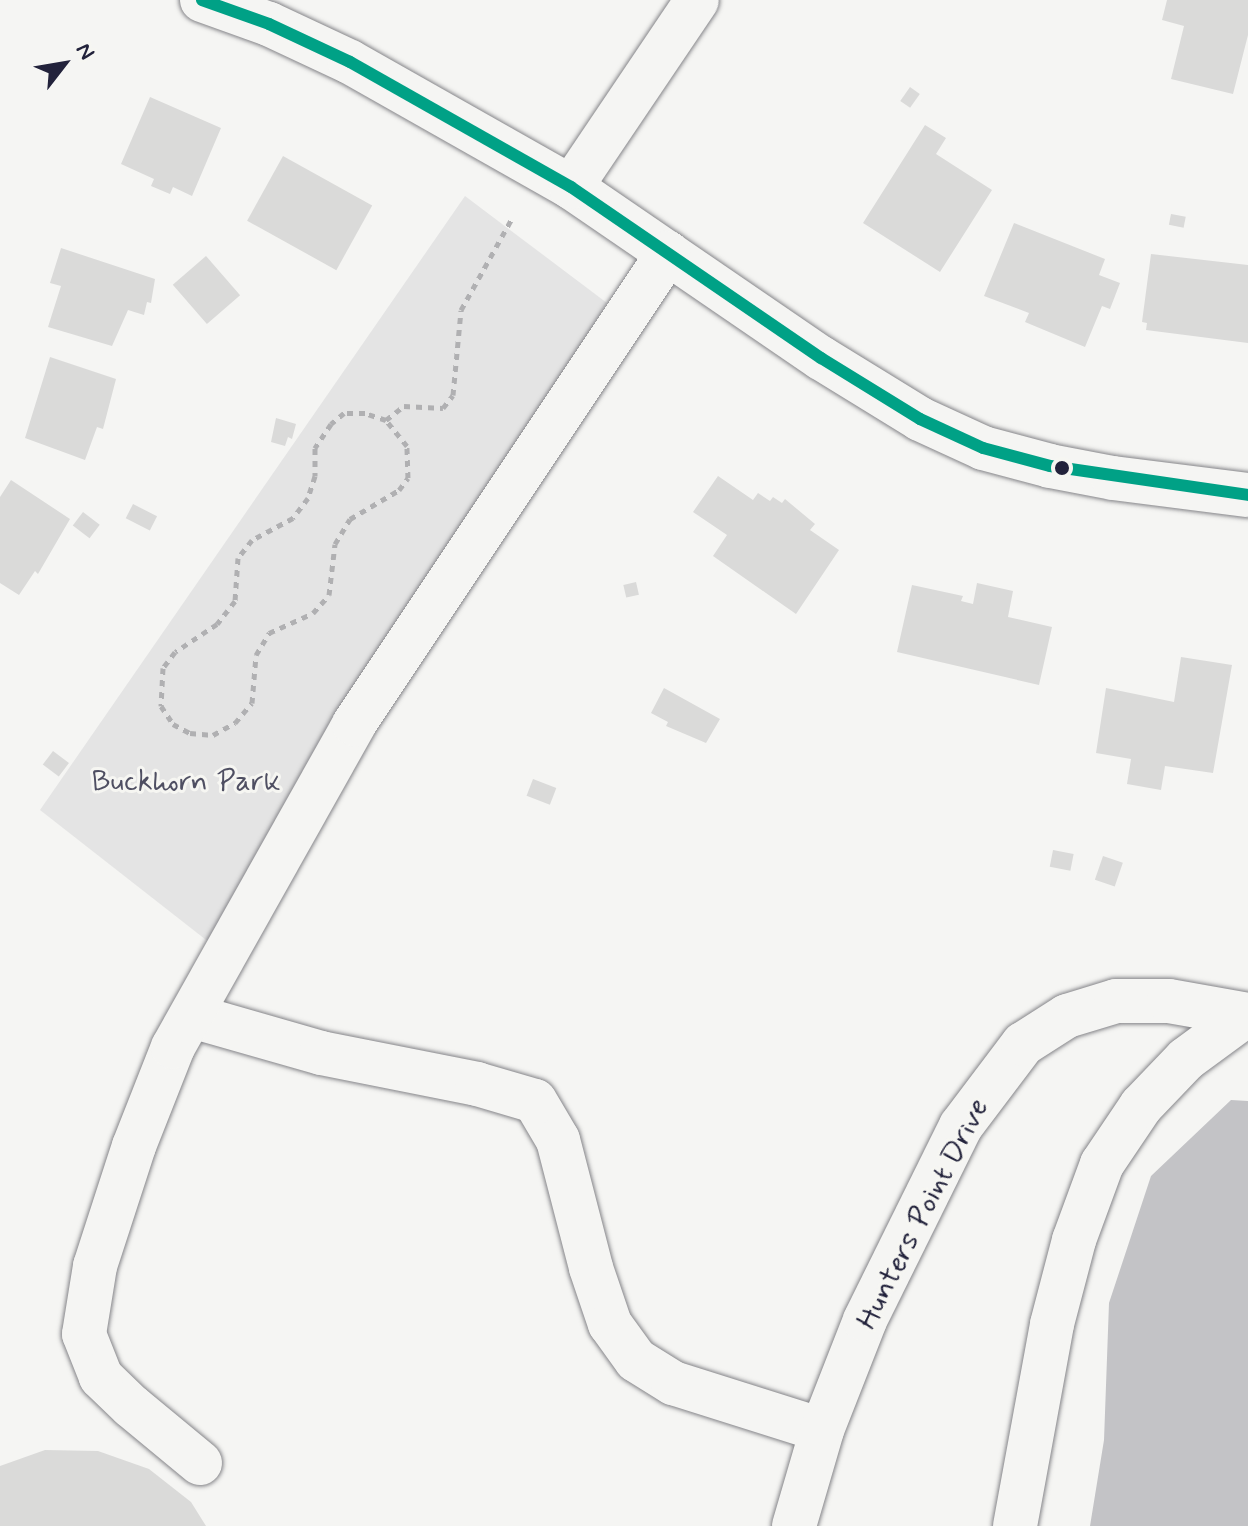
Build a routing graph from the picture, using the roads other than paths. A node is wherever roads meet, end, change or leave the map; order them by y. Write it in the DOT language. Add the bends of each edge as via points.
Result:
graph roads {
  1 [pos="202,0"];
  2 [pos="697,0"];
  3 [pos="571,187"];
  4 [pos="668,253"];
  5 [pos="1248,495"];
  6 [pos="1247,1015"];
  7 [pos="192,1016"];
  8 [pos="822,1430"];
  9 [pos="200,1463"];
  10 [pos="794,1526"];
  11 [pos="1015,1526"];
  1 -- 3 [label="street" via="350,62"];
  2 -- 3 [label="street"];
  3 -- 4 [label="street"];
  4 -- 5 [label="street" via="821,358 920,419 983,448 1113,478"];
  4 -- 7 [label="street" via="354,724"];
  6 -- 8 [label="street, Hunters Point Drive" via="1169,1001 1116,1001 1067,1016 1023,1044 961,1126 865,1320"];
  6 -- 11 [label="street" via="1186,1059 1141,1106 1102,1164 1074,1240 1052,1324"];
  7 -- 8 [label="street" via="321,1053 535,1101 558,1140 610,1324 636,1360 673,1383"];
  7 -- 9 [label="street" via="173,1047 134,1146 95,1266 84,1334 101,1377"];
  8 -- 10 [label="street, Hunters Point Drive"];
}
